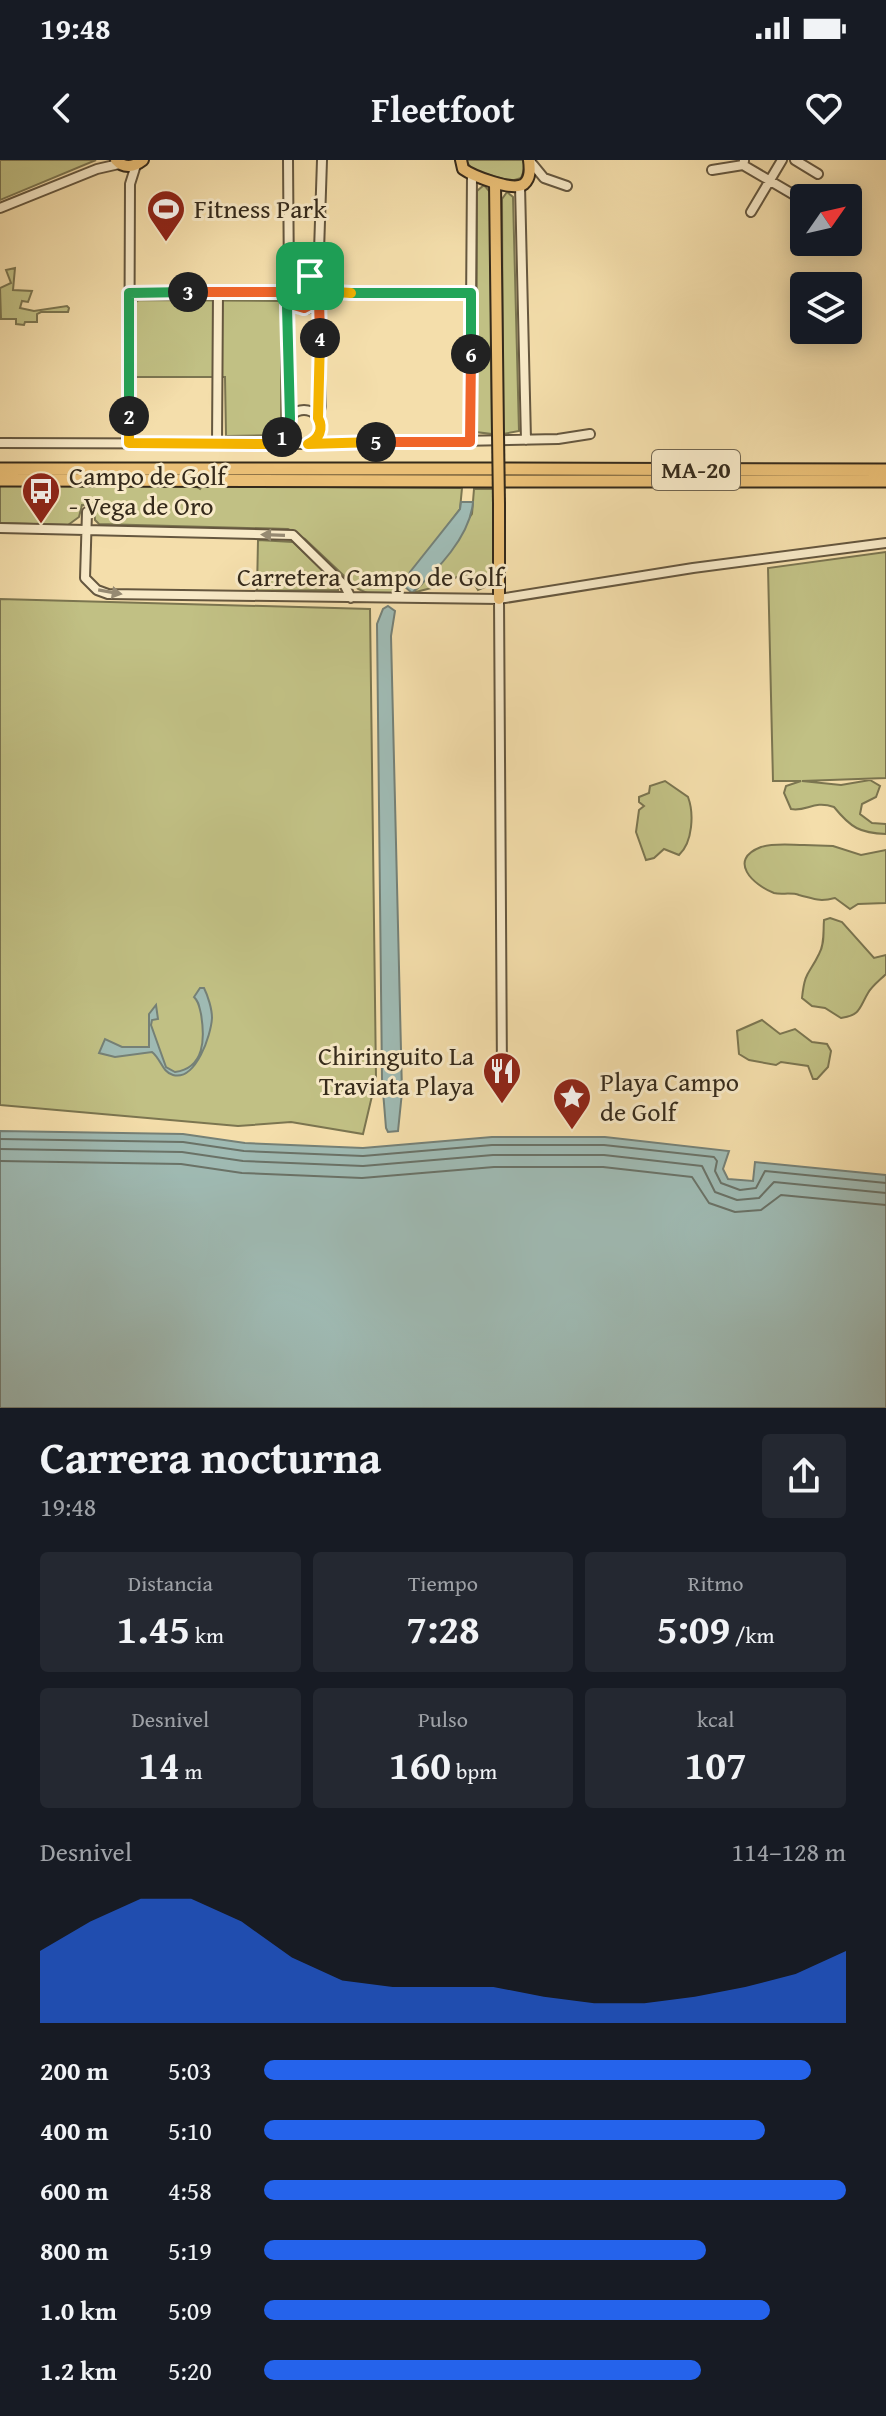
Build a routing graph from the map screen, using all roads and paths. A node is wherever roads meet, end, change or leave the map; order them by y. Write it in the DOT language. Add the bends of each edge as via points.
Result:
graph roads {
  1 [pos="107,160"];
  2 [pos="288,160"];
  3 [pos="322,160"];
  4 [pos="461,160"];
  5 [pos="529,160"];
  6 [pos="782,160"];
  7 [pos="795,160"];
  8 [pos="140,162"];
  9 [pos="744,162"];
  10 [pos="119,163"];
  11 [pos="97,169"];
  12 [pos="712,170"];
  13 [pos="818,174"];
  14 [pos="472,175"];
  15 [pos="544,178"];
  16 [pos="770,181"];
  17 [pos="495,183"];
  18 [pos="130,184"];
  19 [pos="522,184"];
  20 [pos="567,186"];
  21 [pos="790,193"];
  22 [pos="0,208"];
  23 [pos="751,212"];
  24 [pos="319,291"];
  25 [pos="218,292"];
  26 [pos="289,292"];
  27 [pos="129,293"];
  28 [pos="471,293"];
  29 [pos="318,418"];
  30 [pos="290,419"];
  31 [pos="321,428"];
  32 [pos="288,430"];
  33 [pos="590,434"];
  34 [pos="526,440"];
  35 [pos="470,442"];
  36 [pos="0,443"];
  37 [pos="129,443"];
  38 [pos="341,443"];
  39 [pos="217,444"];
  40 [pos="267,444"];
  41 [pos="304,444"];
  42 [pos="0,469"];
  43 [pos="886,470"];
  44 [pos="0,480"];
  45 [pos="882,483"];
  46 [pos="87,512"];
  47 [pos="0,528"];
  48 [pos="86,530"];
  49 [pos="886,543"];
  50 [pos="351,598"];
  51 [pos="499,599"];
  52 [pos="502,1075"];
  1 -- 11 [label="street"];
  2 -- 26 [label="street"];
  3 -- 24 [label="street"];
  4 -- 14 [label="main road"];
  5 -- 15 [label="street"];
  5 -- 19 [label="main road" via="530,173"];
  6 -- 16 [label="street"];
  7 -- 13 [label="street"];
  8 -- 10 [label="main road"];
  8 -- 18 [label="street"];
  9 -- 12 [label="street"];
  9 -- 16 [label="street"];
  10 -- 11 [label="street"];
  10 -- 18 [label="street"];
  11 -- 22 [label="street"];
  14 -- 17 [label="main road"];
  14 -- 28 [label="street"];
  15 -- 19 [label="street"];
  15 -- 20 [label="street"];
  16 -- 21 [label="street"];
  16 -- 23 [label="street"];
  17 -- 19 [label="main road"];
  17 -- 51 [label="main road, bridge"];
  18 -- 27 [label="street"];
  19 -- 34 [label="street"];
  24 -- 26 [label="street" via="304,308"];
  24 -- 26 [label="street" via="305,275 296,277"];
  24 -- 28 [label="street"];
  24 -- 29 [label="street"];
  25 -- 26 [label="street"];
  25 -- 27 [label="street"];
  25 -- 39 [label="street"];
  26 -- 30 [label="street"];
  27 -- 37 [label="street"];
  28 -- 35 [label="street"];
  29 -- 30 [label="street" via="304,410"];
  29 -- 31 [label="street"];
  30 -- 32 [label="street"];
  31 -- 38 [label="street" via="330,440"];
  31 -- 41 [label="street" via="317,438"];
  32 -- 40 [label="street"];
  32 -- 41 [label="street" via="292,439"];
  33 -- 34 [label="street"];
  34 -- 35 [label="street"];
  35 -- 38 [label="street"];
  36 -- 37 [label="street"];
  37 -- 39 [label="street"];
  38 -- 41 [label="street"];
  39 -- 40 [label="street"];
  40 -- 41 [label="street"];
  42 -- 44 [label="highway" via="492,475"];
  43 -- 45 [label="highway, MA-20" via="505,475"];
  46 -- 48 [label="street"];
  47 -- 48 [label="street"];
  50 -- 48 [label="street, one-way" via="293,535"];
  48 -- 50 [label="street, Carretera Campo de Golf, one-way" via="85,578 108,594"];
  49 -- 51 [label="street, Carretera Campo de Golf"];
  50 -- 51 [label="street, Carretera Campo de Golf"];
  51 -- 52 [label="street"];
}
